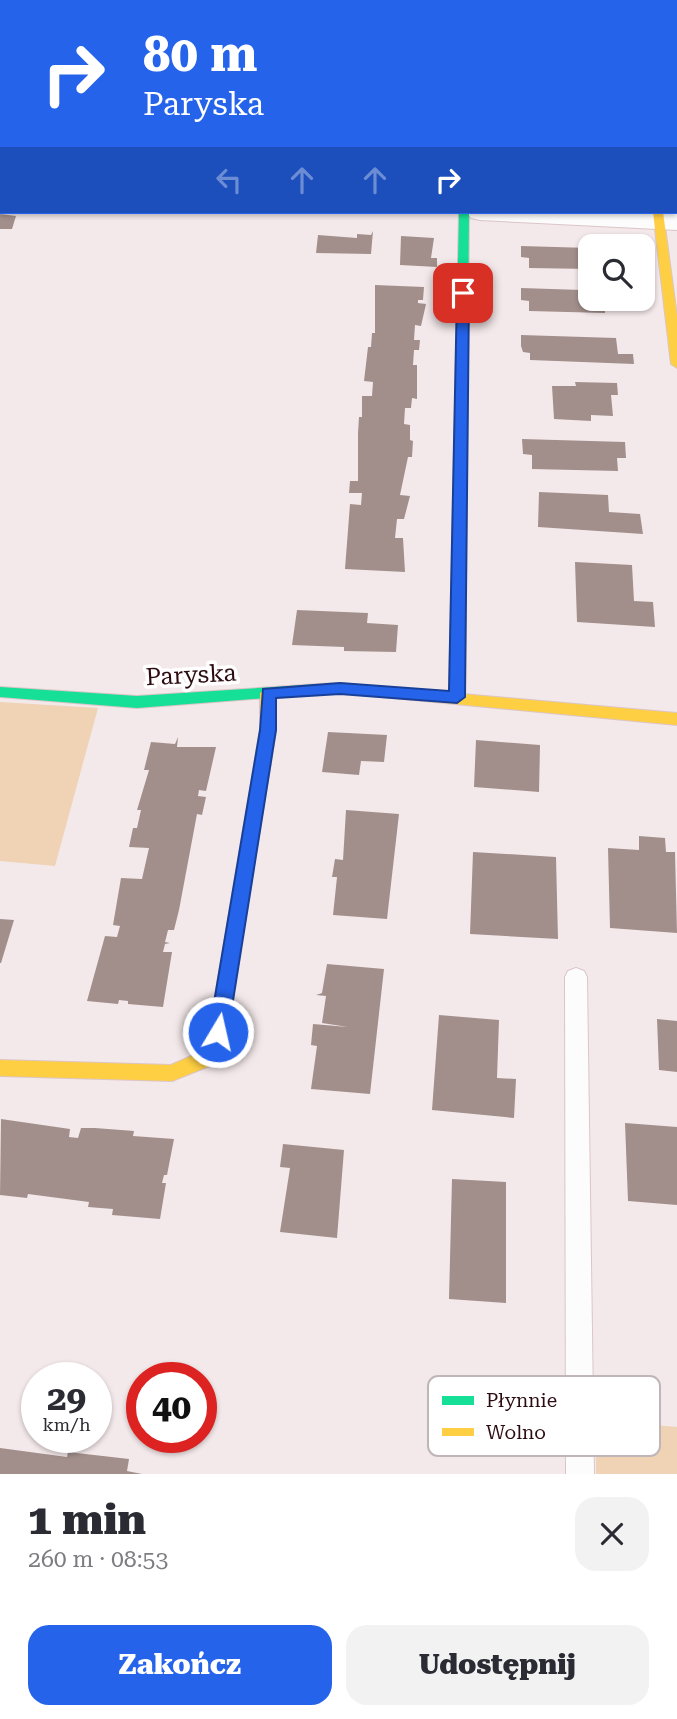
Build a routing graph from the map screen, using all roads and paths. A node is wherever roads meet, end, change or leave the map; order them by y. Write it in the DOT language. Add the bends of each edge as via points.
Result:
graph roads {
  1 [pos="464,214"];
  2 [pos="542,214"];
  3 [pos="665,218"];
  4 [pos="677,364"];
  5 [pos="0,692"];
  6 [pos="268,692"];
  7 [pos="457,697"];
  8 [pos="677,719"];
  9 [pos="576,977"];
  10 [pos="0,1068"];
  11 [pos="579,1376"];
  12 [pos="580,1456"];
  13 [pos="580,1474"];
  1 -- 7 [label="street"];
  2 -- 3 [label="street"];
  3 -- 4 [label="street"];
  5 -- 6 [label="street, Paryska" via="137,702"];
  6 -- 7 [label="street, Paryska" via="340,688"];
  6 -- 10 [label="street" via="268,730 218,1032 205,1059 172,1073"];
  7 -- 8 [label="street, Paryska"];
  9 -- 11 [label="lane"];
  12 -- 13 [label="lane"];
}
